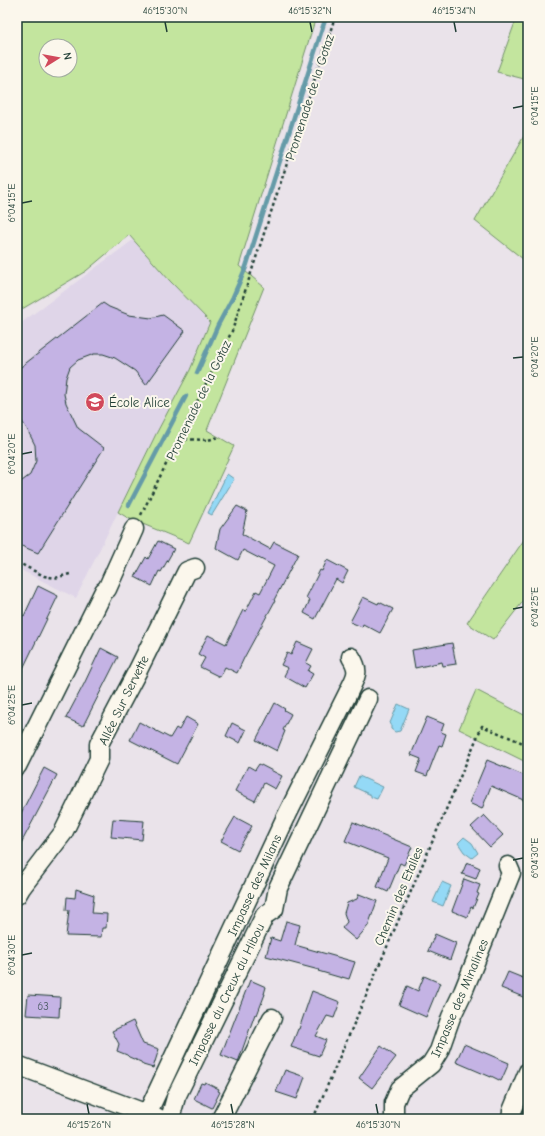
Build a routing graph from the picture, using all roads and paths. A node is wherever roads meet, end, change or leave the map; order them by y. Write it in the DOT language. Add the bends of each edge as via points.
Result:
graph roads {
  1 [pos="335,17"];
  2 [pos="219,437"];
  3 [pos="179,439"];
  4 [pos="134,529"];
  5 [pos="17,562"];
  6 [pos="195,568"];
  7 [pos="70,574"];
  8 [pos="351,657"];
  9 [pos="368,699"];
  10 [pos="528,745"];
  11 [pos="17,766"];
  12 [pos="508,866"];
  13 [pos="17,896"];
  14 [pos="272,1018"];
  15 [pos="17,1065"];
  16 [pos="528,1072"];
  17 [pos="155,1117"];
  18 [pos="170,1119"];
  19 [pos="221,1119"];
  20 [pos="313,1119"];
  21 [pos="394,1119"];
  22 [pos="512,1119"];
  1 -- 3 [label="path, Promenade de la Gotaz" via="232,331"];
  2 -- 3 [label="path" via="208,440"];
  3 -- 4 [label="path, Promenade de la Gotaz"];
  4 -- 11 [label="street" via="107,589"];
  5 -- 7 [label="path" via="44,576 55,578"];
  6 -- 13 [label="street, Allée Sur Servette" via="187,571 99,744 99,759 63,833"];
  8 -- 17 [label="street, Impasse des Milans" via="357,673 285,819"];
  9 -- 18 [label="street, Impasse du Creux du Hibou" via="278,888 274,909 265,915 261,922 176,1097"];
  10 -- 20 [label="path, Chemin des Etalles" via="482,726"];
  12 -- 21 [label="street, Impasse des Minalines" via="511,873 439,1051 431,1064 400,1089 394,1103"];
  14 -- 19 [label="street"];
  15 -- 17 [label="street"];
  16 -- 22 [label="street" via="512,1110"];
}
